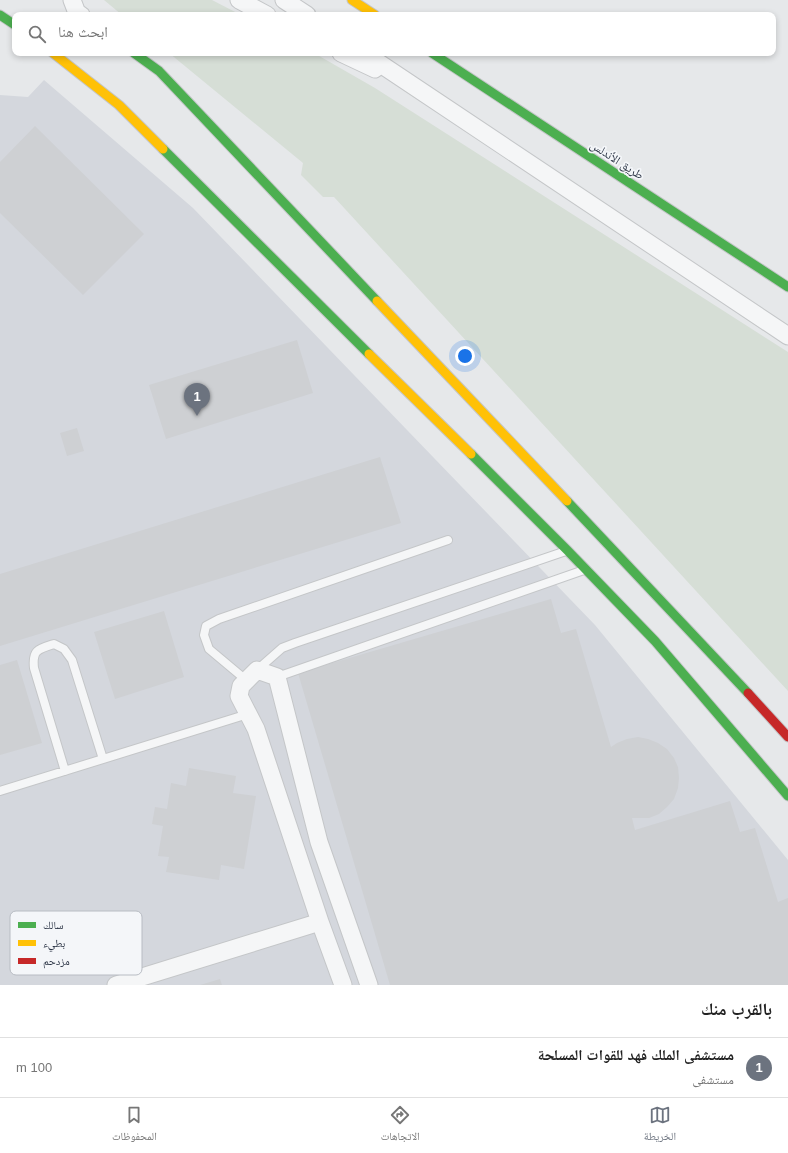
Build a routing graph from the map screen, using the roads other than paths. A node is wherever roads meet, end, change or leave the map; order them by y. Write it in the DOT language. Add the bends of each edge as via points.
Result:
graph roads {
  1 [pos="72,0"];
  2 [pos="239,0"];
  3 [pos="284,0"];
  4 [pos="352,0"];
  5 [pos="78,12"];
  6 [pos="261,12"];
  7 [pos="302,12"];
  8 [pos="370,12"];
  9 [pos="0,15"];
  10 [pos="12,23"];
  11 [pos="56,56"];
  12 [pos="138,56"];
  13 [pos="347,56"];
  14 [pos="369,56"];
  15 [pos="437,56"];
  16 [pos="420,90"];
  17 [pos="788,287"];
  18 [pos="788,336"];
  19 [pos="448,540"];
  20 [pos="567,550"];
  21 [pos="586,570"];
  22 [pos="251,675"];
  23 [pos="277,677"];
  24 [pos="248,714"];
  25 [pos="788,737"];
  26 [pos="103,759"];
  27 [pos="65,771"];
  28 [pos="0,791"];
  29 [pos="788,796"];
  30 [pos="320,922"];
  31 [pos="116,985"];
  32 [pos="343,985"];
  33 [pos="369,985"];
  1 -- 5 [label="street"];
  2 -- 6 [label="street"];
  3 -- 7 [label="street"];
  4 -- 8 [label="street"];
  9 -- 10 [label="street"];
  11 -- 20 [label="street" via="119,105"];
  12 -- 25 [label="street" via="159,71 654,592"];
  13 -- 16 [label="street"];
  14 -- 16 [label="street"];
  15 -- 17 [label="street, طريق الأندلس"];
  16 -- 18 [label="street"];
  19 -- 22 [label="lane" via="219,619 206,626 204,636 209,649"];
  20 -- 21 [label="street"];
  20 -- 22 [label="lane" via="282,648"];
  21 -- 23 [label="lane"];
  21 -- 29 [label="street" via="655,641"];
  22 -- 23 [label="street"];
  22 -- 24 [label="street" via="241,686 239,696"];
  23 -- 33 [label="street" via="319,842"];
  24 -- 26 [label="lane"];
  24 -- 30 [label="street" via="256,729"];
  26 -- 27 [label="lane"];
  26 -- 27 [label="lane" via="72,660 64,649 54,644 36,652 33,658"];
  27 -- 28 [label="lane"];
  30 -- 31 [label="street"];
  30 -- 32 [label="street"];
}
